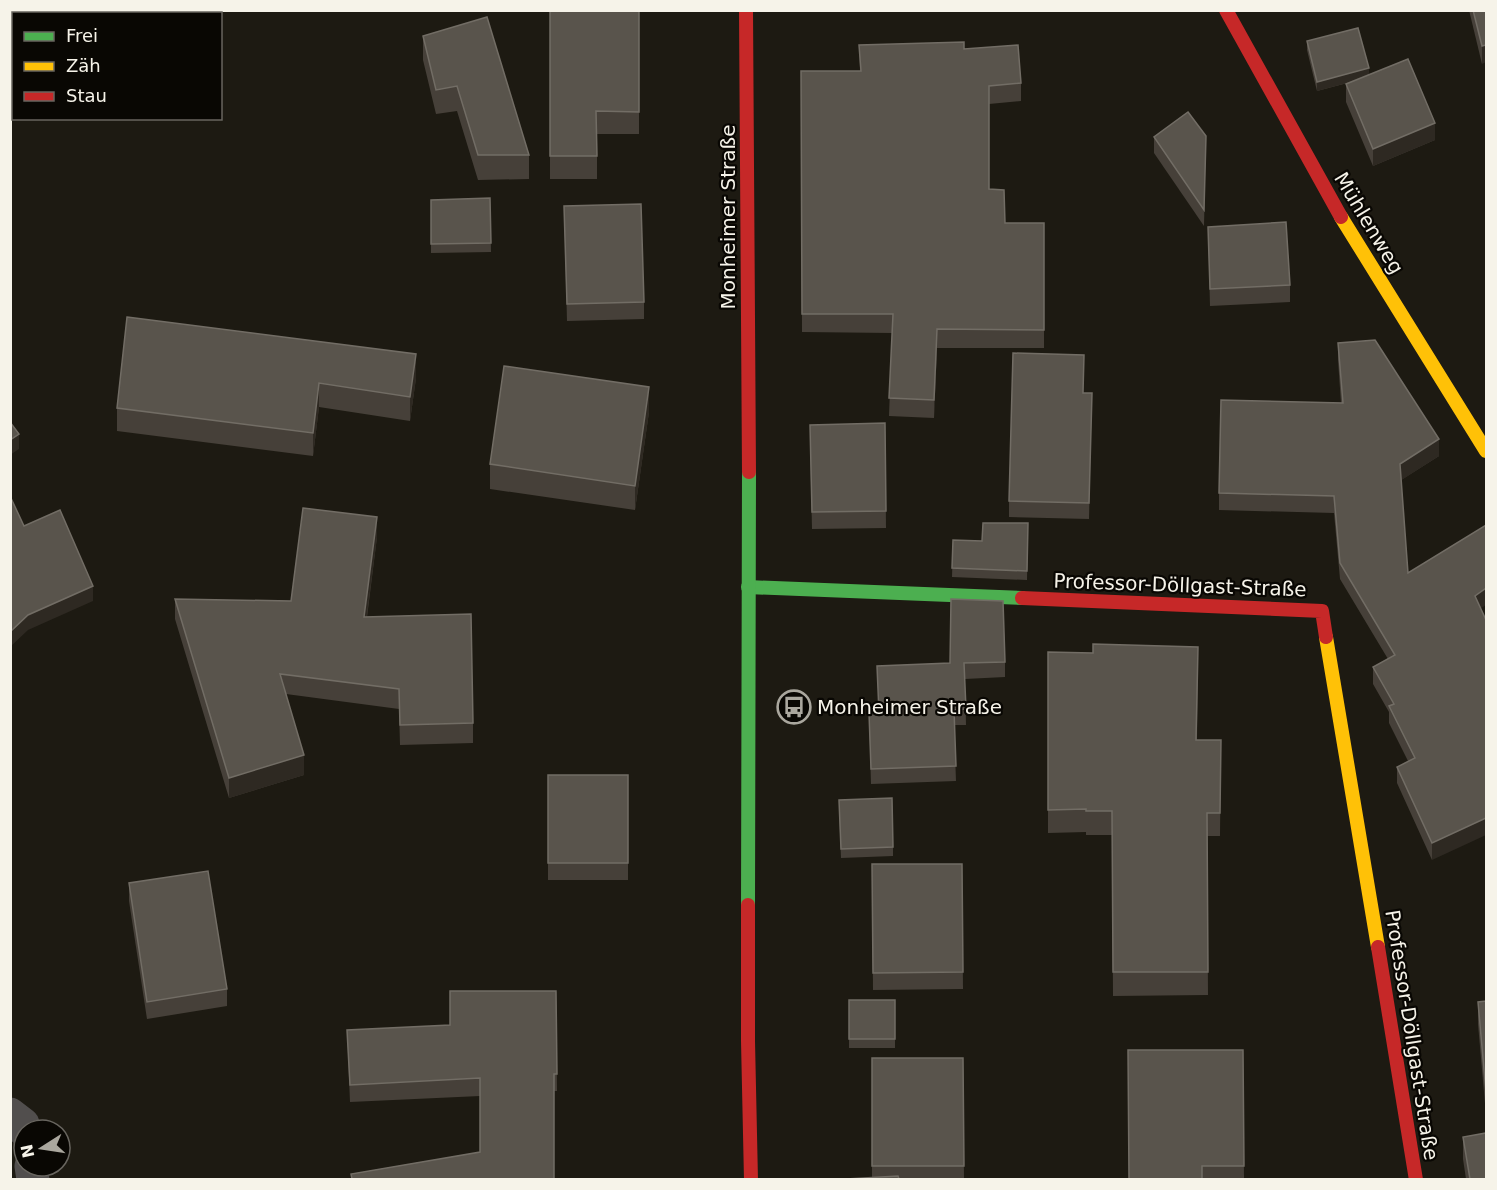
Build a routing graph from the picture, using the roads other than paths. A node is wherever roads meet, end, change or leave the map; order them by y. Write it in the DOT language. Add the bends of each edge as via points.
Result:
graph roads {
  1 [pos="746,10"];
  2 [pos="1226,10"];
  3 [pos="1486,451"];
  4 [pos="748,587"];
  5 [pos="750,1179"];
  6 [pos="1416,1179"];
  1 -- 4 [label="street, Monheimer Straße"];
  2 -- 3 [label="street, Mühlenweg" via="1344,222"];
  4 -- 5 [label="street, Monheimer Straße"];
  4 -- 6 [label="street, Professor-Döllgast-Straße" via="1322,611"];
}
